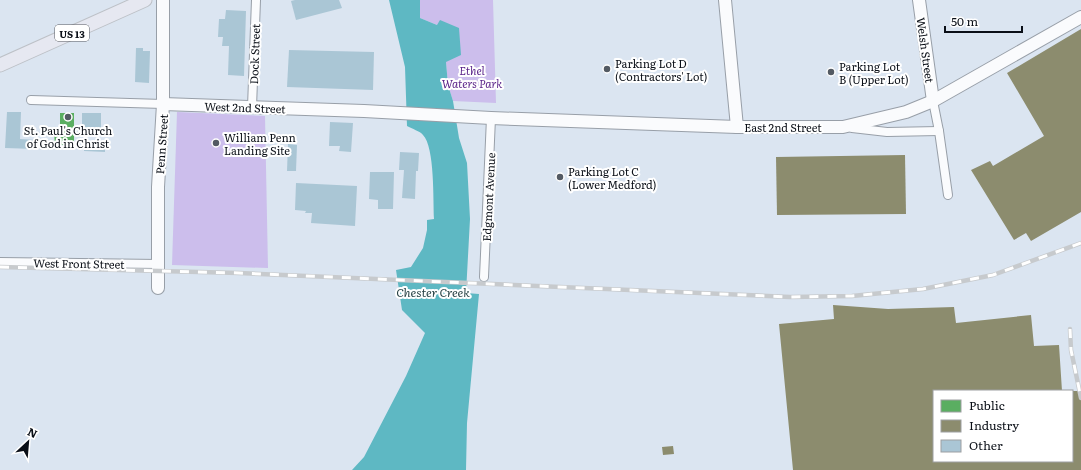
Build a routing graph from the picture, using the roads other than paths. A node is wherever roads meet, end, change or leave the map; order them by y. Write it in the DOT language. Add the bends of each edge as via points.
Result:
graph roads {
  1 [pos="145,0"];
  2 [pos="164,0"];
  3 [pos="256,0"];
  4 [pos="725,0"];
  5 [pos="919,0"];
  6 [pos="1081,17"];
  7 [pos="0,65"];
  8 [pos="31,100"];
  9 [pos="933,101"];
  10 [pos="163,104"];
  11 [pos="252,107"];
  12 [pos="459,116"];
  13 [pos="491,118"];
  14 [pos="737,127"];
  15 [pos="843,127"];
  16 [pos="940,131"];
  17 [pos="948,195"];
  18 [pos="0,262"];
  19 [pos="159,264"];
  20 [pos="484,277"];
  21 [pos="158,288"];
  1 -- 7 [label="main road, US 13"];
  2 -- 10 [label="street, Penn Street"];
  3 -- 11 [label="street, Dock Street"];
  4 -- 14 [label="street"];
  5 -- 9 [label="street, Welsh Street"];
  6 -- 9 [label="street, East 2nd Street"];
  8 -- 10 [label="street, West 2nd Street"];
  9 -- 15 [label="street, East 2nd Street" via="906,112"];
  9 -- 16 [label="street"];
  10 -- 11 [label="street, West 2nd Street"];
  10 -- 19 [label="street, Penn Street" via="158,187"];
  11 -- 12 [label="street, West 2nd Street"];
  12 -- 13 [label="street, East 2nd Street"];
  13 -- 14 [label="street, East 2nd Street"];
  13 -- 20 [label="street, Edgmont Avenue"];
  14 -- 15 [label="street, East 2nd Street"];
  15 -- 16 [label="street" via="887,132"];
  16 -- 17 [label="street"];
  18 -- 19 [label="street, West Front Street"];
  19 -- 21 [label="street, Penn Street"];
}
